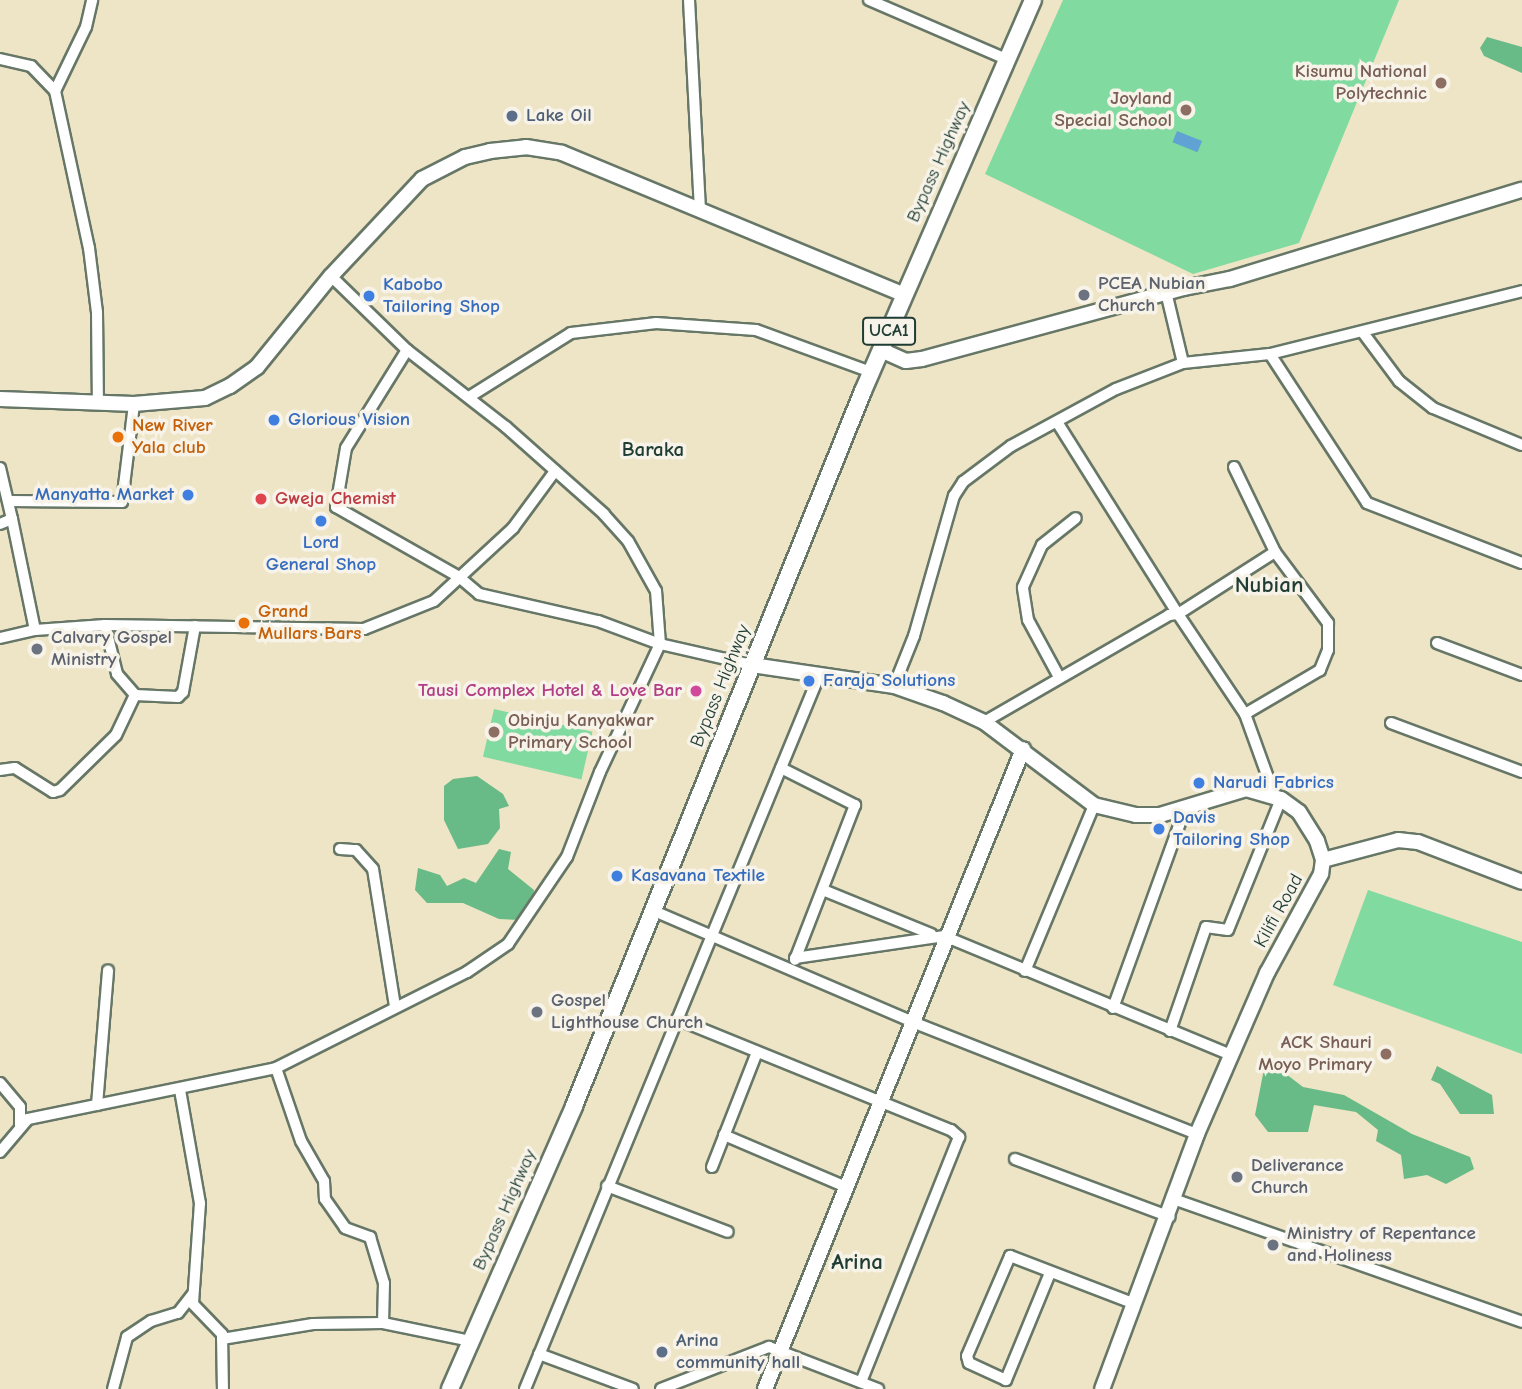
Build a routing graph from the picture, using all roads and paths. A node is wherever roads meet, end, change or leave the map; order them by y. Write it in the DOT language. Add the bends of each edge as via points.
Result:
graph roads {
  1 [pos="92,0"];
  2 [pos="689,0"];
  3 [pos="869,0"];
  4 [pos="1033,0"];
  5 [pos="0,59"];
  6 [pos="1006,59"];
  7 [pos="55,91"];
  8 [pos="1522,190"];
  9 [pos="700,208"];
  10 [pos="331,276"];
  11 [pos="1522,291"];
  12 [pos="1166,292"];
  13 [pos="905,295"];
  14 [pos="1364,334"];
  15 [pos="407,350"];
  16 [pos="881,350"];
  17 [pos="1270,354"];
  18 [pos="1183,363"];
  19 [pos="871,372"];
  20 [pos="469,397"];
  21 [pos="0,399"];
  22 [pos="98,401"];
  23 [pos="134,404"];
  24 [pos="1057,422"];
  25 [pos="1522,445"];
  26 [pos="1234,467"];
  27 [pos="0,468"];
  28 [pos="555,471"];
  29 [pos="9,501"];
  30 [pos="1076,518"];
  31 [pos="12,519"];
  32 [pos="0,524"];
  33 [pos="1275,552"];
  34 [pos="1522,563"];
  35 [pos="459,577"];
  36 [pos="1178,614"];
  37 [pos="105,625"];
  38 [pos="195,626"];
  39 [pos="35,630"];
  40 [pos="0,638"];
  41 [pos="1437,643"];
  42 [pos="660,644"];
  43 [pos="752,665"];
  44 [pos="1522,676"];
  45 [pos="1059,677"];
  46 [pos="818,678"];
  47 [pos="894,686"];
  48 [pos="135,695"];
  49 [pos="1244,714"];
  50 [pos="984,722"];
  51 [pos="1391,723"];
  52 [pos="1023,749"];
  53 [pos="781,768"];
  54 [pos="0,770"];
  55 [pos="1522,772"];
  56 [pos="1278,798"];
  57 [pos="1094,805"];
  58 [pos="1185,809"];
  59 [pos="341,849"];
  60 [pos="1323,860"];
  61 [pos="1522,882"];
  62 [pos="824,890"];
  63 [pos="654,911"];
  64 [pos="931,934"];
  65 [pos="712,937"];
  66 [pos="949,937"];
  67 [pos="795,958"];
  68 [pos="107,970"];
  69 [pos="790,971"];
  70 [pos="1025,971"];
  71 [pos="395,1007"];
  72 [pos="1113,1008"];
  73 [pos="677,1019"];
  74 [pos="915,1023"];
  75 [pos="1170,1031"];
  76 [pos="757,1052"];
  77 [pos="1231,1055"];
  78 [pos="276,1068"];
  79 [pos="0,1083"];
  80 [pos="180,1090"];
  81 [pos="883,1104"];
  82 [pos="97,1105"];
  83 [pos="20,1125"];
  84 [pos="1198,1134"];
  85 [pos="724,1135"];
  86 [pos="0,1152"];
  87 [pos="1015,1160"];
  88 [pos="712,1167"];
  89 [pos="607,1186"];
  90 [pos="846,1187"];
  91 [pos="1176,1200"];
  92 [pos="1170,1217"];
  93 [pos="728,1232"];
  94 [pos="1049,1273"];
  95 [pos="194,1293"];
  96 [pos="1135,1304"];
  97 [pos="1522,1322"];
  98 [pos="383,1323"];
  99 [pos="222,1339"];
  100 [pos="471,1341"];
  101 [pos="781,1349"];
  102 [pos="538,1354"];
  103 [pos="861,1382"];
  104 [pos="1004,1384"];
  105 [pos="113,1389"];
  106 [pos="223,1389"];
  107 [pos="450,1389"];
  108 [pos="525,1389"];
  109 [pos="633,1389"];
  110 [pos="661,1389"];
  111 [pos="765,1389"];
  112 [pos="878,1389"];
  113 [pos="1102,1389"];
  1 -- 7 [label="street" via="86,27"];
  2 -- 9 [label="street"];
  3 -- 6 [label="street"];
  4 -- 6 [label="main road, Bypass Highway / UCA1"];
  5 -- 7 [label="street" via="31,66"];
  6 -- 13 [label="main road, Bypass Highway / UCA1"];
  7 -- 22 [label="street" via="89,248 97,312"];
  8 -- 12 [label="street" via="1352,244"];
  9 -- 10 [label="street" via="562,153 526,147 490,151 465,157 422,179"];
  9 -- 13 [label="street"];
  10 -- 15 [label="street"];
  10 -- 23 [label="street" via="257,367 230,386 205,398"];
  11 -- 14 [label="street"];
  12 -- 16 [label="street" via="922,359 906,361"];
  12 -- 18 [label="street"];
  13 -- 16 [label="main road, Bypass Highway / UCA1"];
  14 -- 17 [label="street"];
  14 -- 25 [label="street" via="1399,381 1433,408"];
  15 -- 20 [label="street"];
  15 -- 35 [label="street" via="352,436 334,500 340,511"];
  16 -- 19 [label="main road, Bypass Highway / UCA1"];
  17 -- 18 [label="street"];
  17 -- 34 [label="street" via="1367,503"];
  18 -- 24 [label="street" via="1125,384"];
  19 -- 20 [label="street" via="756,330 656,323 571,333"];
  19 -- 43 [label="main road, Bypass Highway / UCA1"];
  20 -- 28 [label="street"];
  21 -- 22 [label="street"];
  22 -- 23 [label="street"];
  23 -- 29 [label="street" via="122,502"];
  24 -- 36 [label="street"];
  24 -- 47 [label="street" via="980,466 957,490"];
  26 -- 33 [label="street"];
  27 -- 29 [label="street"];
  28 -- 35 [label="street" via="513,528"];
  28 -- 42 [label="street" via="604,514 645,567 656,591"];
  29 -- 31 [label="street"];
  30 -- 45 [label="street" via="1042,545 1023,587 1028,620"];
  31 -- 32 [label="street"];
  31 -- 39 [label="street"];
  33 -- 36 [label="street"];
  33 -- 49 [label="street" via="1328,623 1328,650 1320,670"];
  35 -- 38 [label="street" via="425,606 364,629"];
  35 -- 42 [label="street" via="479,594 598,621"];
  36 -- 45 [label="street"];
  36 -- 49 [label="street"];
  37 -- 38 [label="street"];
  37 -- 39 [label="street"];
  37 -- 48 [label="street" via="108,652 117,674"];
  38 -- 48 [label="street" via="183,692 178,697"];
  39 -- 40 [label="street"];
  41 -- 44 [label="street"];
  42 -- 43 [label="street"];
  42 -- 71 [label="street" via="600,772 567,857 508,944 467,972"];
  43 -- 46 [label="street"];
  43 -- 63 [label="main road, Bypass Highway / UCA1"];
  45 -- 50 [label="street"];
  46 -- 47 [label="street"];
  46 -- 53 [label="street"];
  47 -- 50 [label="street"];
  48 -- 54 [label="street" via="116,735 60,790 53,792 15,768"];
  49 -- 56 [label="street"];
  50 -- 52 [label="street"];
  51 -- 55 [label="street"];
  52 -- 57 [label="street"];
  52 -- 66 [label="street"];
  53 -- 62 [label="street" via="855,805"];
  53 -- 65 [label="street"];
  56 -- 58 [label="street" via="1246,789 1227,791"];
  56 -- 60 [label="street, Kilifi Road" via="1299,812"];
  56 -- 75 [label="street" via="1228,930 1206,927"];
  57 -- 58 [label="street" via="1136,815"];
  57 -- 70 [label="street"];
  58 -- 72 [label="street"];
  59 -- 71 [label="street" via="356,850 373,869"];
  60 -- 61 [label="street" via="1398,840 1418,842"];
  60 -- 77 [label="street, Kilifi Road" via="1321,874 1267,973"];
  62 -- 64 [label="street"];
  62 -- 67 [label="street"];
  63 -- 65 [label="street"];
  63 -- 100 [label="main road, Bypass Highway / UCA1"];
  64 -- 66 [label="street"];
  64 -- 67 [label="street"];
  65 -- 69 [label="street"];
  65 -- 73 [label="street"];
  66 -- 70 [label="street"];
  66 -- 74 [label="street"];
  67 -- 69 [label="street"];
  68 -- 82 [label="street"];
  69 -- 74 [label="street"];
  70 -- 72 [label="street"];
  71 -- 78 [label="street"];
  72 -- 75 [label="street"];
  73 -- 76 [label="street"];
  73 -- 89 [label="street"];
  74 -- 81 [label="street"];
  74 -- 84 [label="street"];
  75 -- 77 [label="street"];
  76 -- 81 [label="street"];
  76 -- 85 [label="street"];
  77 -- 84 [label="street, Kilifi Road"];
  78 -- 80 [label="street"];
  78 -- 98 [label="street" via="301,1141 324,1181 325,1199 345,1228 370,1237 384,1283"];
  79 -- 83 [label="street" via="20,1107"];
  80 -- 82 [label="street"];
  80 -- 95 [label="street" via="200,1203"];
  81 -- 90 [label="street"];
  81 -- 103 [label="street" via="959,1137"];
  82 -- 83 [label="street"];
  83 -- 86 [label="street"];
  84 -- 91 [label="street, Kilifi Road"];
  85 -- 88 [label="street"];
  85 -- 90 [label="street"];
  87 -- 92 [label="street"];
  89 -- 93 [label="street"];
  89 -- 102 [label="street"];
  90 -- 101 [label="street"];
  91 -- 92 [label="street, Kilifi Road"];
  91 -- 97 [label="street"];
  92 -- 96 [label="street, Kilifi Road"];
  94 -- 96 [label="street"];
  94 -- 104 [label="street"];
  94 -- 104 [label="street" via="1014,1256 1005,1259 967,1356 972,1366"];
  95 -- 99 [label="street" via="193,1307"];
  95 -- 105 [label="street" via="178,1313 151,1321 127,1337"];
  96 -- 113 [label="street, Kilifi Road"];
  98 -- 99 [label="street" via="313,1324"];
  98 -- 100 [label="street"];
  99 -- 106 [label="street"];
  100 -- 107 [label="main road, Bypass Highway / UCA1"];
  101 -- 103 [label="street"];
  101 -- 110 [label="street" via="755,1349"];
  101 -- 111 [label="street"];
  102 -- 108 [label="street"];
  102 -- 109 [label="street"];
  103 -- 112 [label="street"];
}
